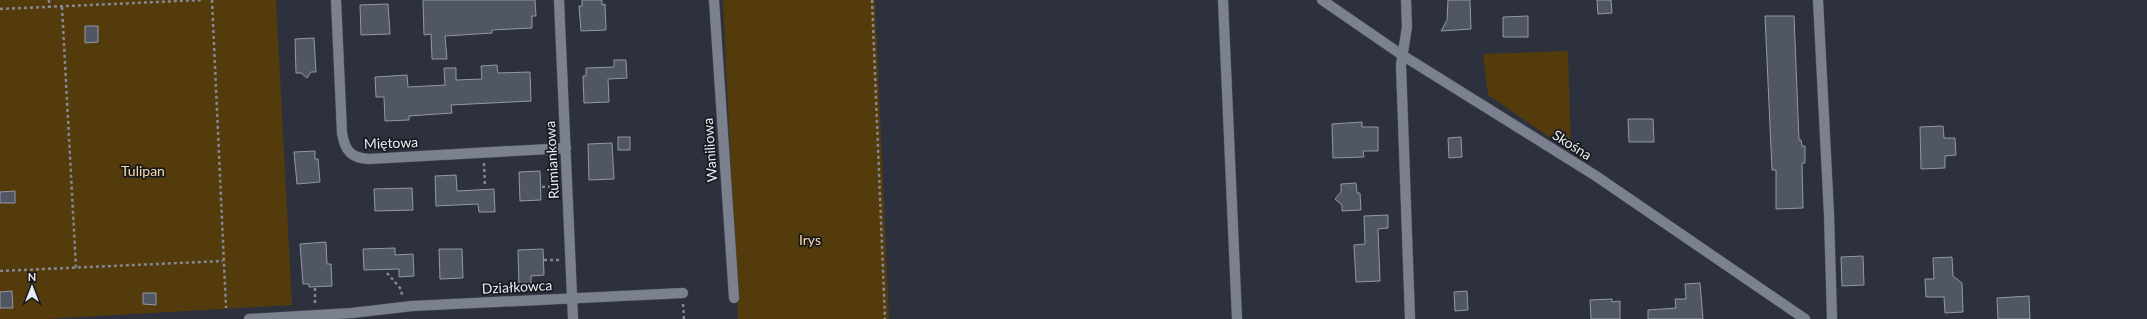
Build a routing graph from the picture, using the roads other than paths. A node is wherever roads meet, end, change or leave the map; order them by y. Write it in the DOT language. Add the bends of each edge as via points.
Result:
graph roads {
  1 [pos="336,0"];
  2 [pos="559,0"];
  3 [pos="714,0"];
  4 [pos="1223,0"];
  5 [pos="1322,0"];
  6 [pos="1406,0"];
  7 [pos="1818,0"];
  8 [pos="1402,55"];
  9 [pos="566,148"];
  10 [pos="683,293"];
  11 [pos="572,298"];
  12 [pos="734,298"];
  13 [pos="352,316"];
  14 [pos="248,319"];
  15 [pos="573,319"];
  16 [pos="1237,319"];
  17 [pos="1410,319"];
  18 [pos="1805,319"];
  19 [pos="1832,319"];
  1 -- 9 [label="street, Miętowa" via="342,133 350,155 370,159"];
  2 -- 9 [label="street, Rumiankowa"];
  3 -- 12 [label="street, Waniliowa"];
  4 -- 16 [label="street"];
  5 -- 8 [label="street, Skośna"];
  6 -- 8 [label="street" via="1407,27"];
  7 -- 19 [label="street"];
  8 -- 17 [label="street"];
  8 -- 18 [label="street, Skośna" via="1590,172"];
  9 -- 11 [label="street, Rumiankowa"];
  10 -- 11 [label="street, Działkowca"];
  11 -- 13 [label="street, Działkowca" via="402,307"];
  11 -- 15 [label="street, Rumiankowa"];
  13 -- 14 [label="street, Działkowca"];
}
